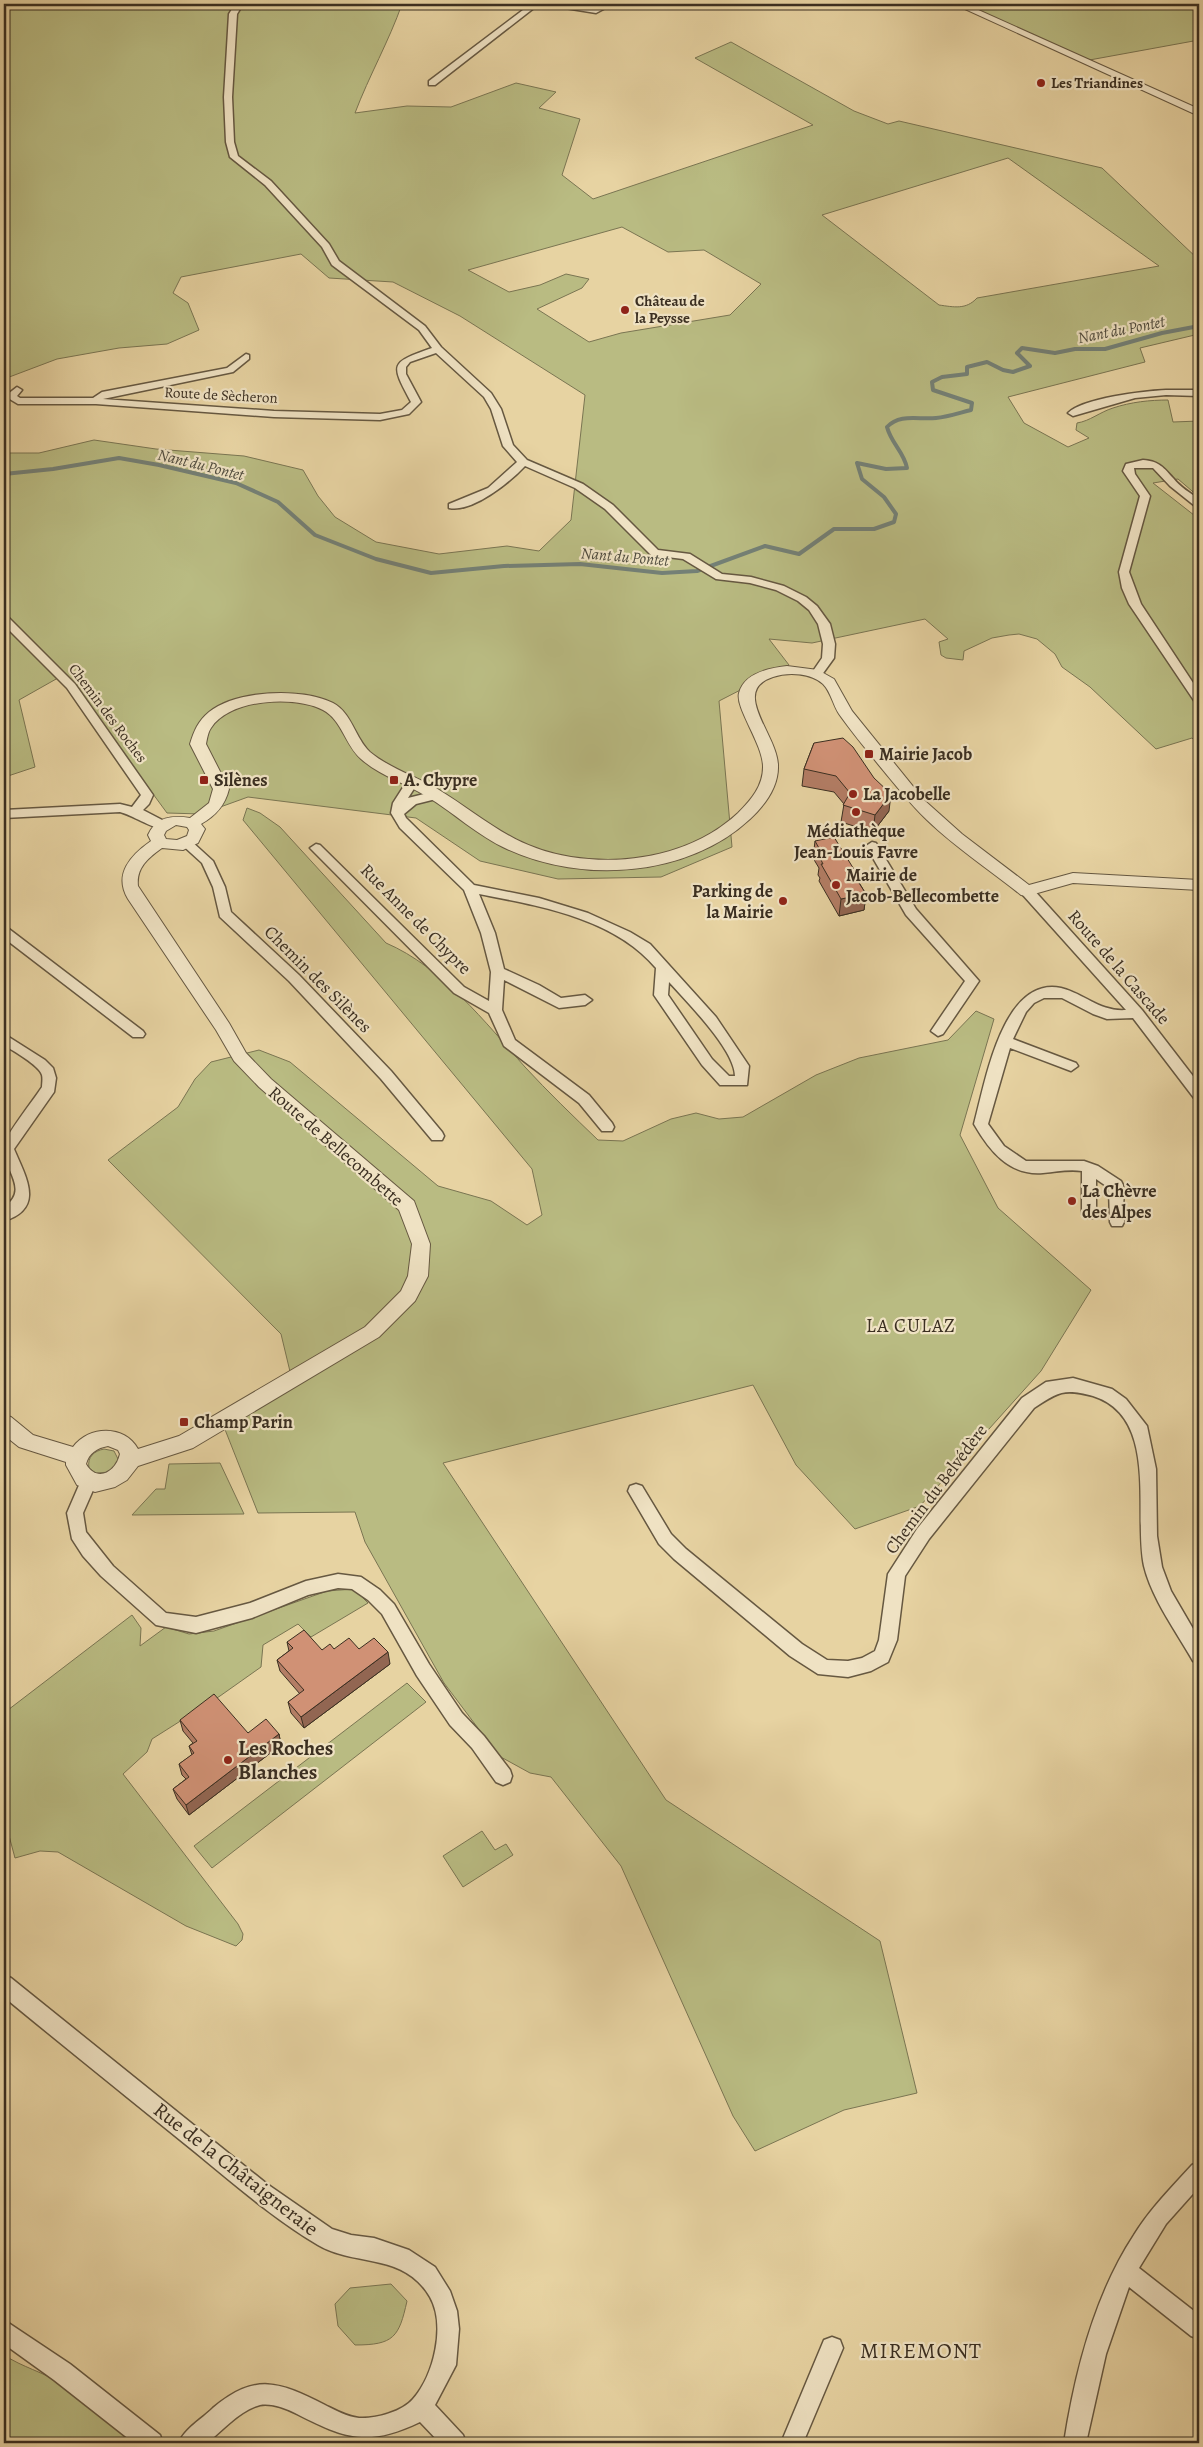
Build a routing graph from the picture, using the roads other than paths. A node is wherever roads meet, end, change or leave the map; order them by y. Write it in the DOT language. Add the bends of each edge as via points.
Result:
graph roads {
  1 [pos="239,4"];
  2 [pos="535,4"];
  3 [pos="609,4"];
  4 [pos="958,4"];
  5 [pos="569,8"];
  6 [pos="432,83"];
  7 [pos="1199,113"];
  8 [pos="438,349"];
  9 [pos="246,357"];
  10 [pos="17,390"];
  11 [pos="1199,393"];
  12 [pos="96,400"];
  13 [pos="1073,413"];
  14 [pos="523,462"];
  15 [pos="1199,504"];
  16 [pos="453,506"];
  17 [pos="4,619"];
  18 [pos="817,674"];
  19 [pos="1199,700"];
  20 [pos="413,781"];
  21 [pos="436,795"];
  22 [pos="135,811"];
  23 [pos="397,813"];
  24 [pos="4,814"];
  25 [pos="192,823"];
  26 [pos="161,833"];
  27 [pos="186,843"];
  28 [pos="872,846"];
  29 [pos="316,848"];
  30 [pos="1199,884"];
  31 [pos="470,888"];
  32 [pos="1027,891"];
  33 [pos="4,932"];
  34 [pos="663,967"];
  35 [pos="498,972"];
  36 [pos="585,1000"];
  37 [pos="495,1010"];
  38 [pos="1137,1013"];
  39 [pos="938,1031"];
  40 [pos="138,1034"];
  41 [pos="4,1039"];
  42 [pos="1005,1042"];
  43 [pos="1071,1066"];
  44 [pos="1199,1094"];
  45 [pos="607,1127"];
  46 [pos="437,1136"];
  47 [pos="1089,1168"];
  48 [pos="1089,1214"];
  49 [pos="4,1215"];
  50 [pos="1117,1222"];
  51 [pos="4,1423"];
  52 [pos="78,1457"];
  53 [pos="130,1460"];
  54 [pos="90,1481"];
  55 [pos="636,1491"];
  56 [pos="1199,1656"];
  57 [pos="503,1776"];
  58 [pos="4,1985"];
  59 [pos="1199,2172"];
  60 [pos="1125,2271"];
  61 [pos="1199,2328"];
  62 [pos="4,2331"];
  63 [pos="832,2348"];
  64 [pos="422,2407"];
  65 [pos="152,2443"];
  66 [pos="190,2443"];
  67 [pos="455,2443"];
  68 [pos="792,2443"];
  69 [pos="1075,2443"];
  1 -- 8 [label="street" via="233,14 228,97 234,157 268,183 326,246 335,263 422,328"];
  2 -- 6 [label="street"];
  3 -- 5 [label="street" via="596,11"];
  4 -- 7 [label="street"];
  8 -- 12 [label="street, Route de Sècheron" via="407,360 401,367 401,374 416,402 414,407 397,416 274,414"];
  8 -- 14 [label="street" via="488,395 508,446"];
  9 -- 12 [label="street, Route de Sècheron" via="230,370 102,395"];
  10 -- 12 [label="street" via="11,396 18,401"];
  11 -- 13 [label="street" via="1157,392 1120,397"];
  14 -- 16 [label="street" via="493,491"];
  14 -- 18 [label="street" via="579,486 609,508 655,553 686,556 720,577 751,580 802,598 824,624 829,644 828,658"];
  15 -- 19 [label="street" via="1153,464 1130,466 1130,476 1145,496 1124,572 1128,588 1140,612"];
  17 -- 22 [label="street, Chemin des Roches" via="71,686 107,735 147,795 145,802"];
  18 -- 21 [label="street" via="802,671 772,673 749,687 746,697 766,743 770,776 764,791 744,818 718,837 685,852 613,864 581,863 544,856 517,848 495,836"];
  18 -- 32 [label="street" via="829,681 856,727 931,816"];
  20 -- 21 [label="street"];
  20 -- 23 [label="street" via="398,804"];
  20 -- 25 [label="street" via="363,753 354,743 345,721 329,707 293,697 262,698 230,707 202,730 198,744 219,783 221,794 211,811"];
  21 -- 23 [label="street" via="412,802"];
  22 -- 24 [label="street" via="120,808"];
  22 -- 26 [label="street"];
  23 -- 31 [label="street, Rue Anne de Chypre" via="404,825"];
  25 -- 26 [label="street" via="174,820"];
  25 -- 27 [label="street" via="197,833"];
  26 -- 27 [label="street" via="175,846"];
  26 -- 53 [label="street, Route de Bellecombette" via="131,868 128,881 134,895 240,1057 265,1083 406,1206 420,1244 420,1264 408,1296 372,1332 186,1442"];
  27 -- 46 [label="street, Chemin des Silènes" via="207,860 219,887 225,914 294,978 386,1075"];
  28 -- 39 [label="street" via="911,912 972,981"];
  29 -- 37 [label="street, Rue Anne de Chypre" via="459,990"];
  30 -- 32 [label="street" via="1073,878"];
  31 -- 34 [label="street" via="523,898 593,918 646,948"];
  31 -- 35 [label="street, Rue Anne de Chypre" via="488,933"];
  32 -- 38 [label="street, Route de la Cascade"];
  33 -- 40 [label="street"];
  34 -- 34 [label="street" via="661,995 707,1062 725,1081 742,1081 742,1066 711,1020"];
  35 -- 36 [label="street, Rue Anne de Chypre" via="534,988 559,1004"];
  35 -- 37 [label="street, Rue Anne de Chypre"];
  37 -- 45 [label="street, Rue Anne de Chypre" via="509,1043 584,1099"];
  38 -- 42 [label="street" via="1116,1016 1103,1013 1073,997 1048,992 1028,1000"];
  38 -- 44 [label="street, Route de la Cascade"];
  41 -- 49 [label="street" via="43,1067 48,1073 49,1088 7,1150 24,1183 24,1195 19,1205"];
  42 -- 43 [label="street"];
  42 -- 47 [label="street" via="981,1124 993,1145 1014,1164 1040,1168 1065,1164"];
  47 -- 48 [label="street"];
  47 -- 50 [label="street" via="1116,1185"];
  51 -- 52 [label="street" via="26,1441"];
  52 -- 53 [label="street" via="86,1445 109,1438 124,1442"];
  52 -- 54 [label="street" via="78,1472"];
  53 -- 54 [label="street" via="128,1467 115,1478"];
  54 -- 57 [label="street" via="75,1513 78,1534 88,1551 107,1571 162,1620 196,1625 252,1610 306,1588 338,1581 355,1582 374,1595 388,1609 456,1719"];
  55 -- 56 [label="street, Chemin du Belvédère" via="665,1539 680,1554 796,1650 824,1668 865,1666 882,1656 888,1640 897,1574 922,1534 983,1457 1028,1403 1052,1387 1073,1384 1089,1388 1120,1404 1139,1426 1148,1469 1153,1567 1168,1602"];
  58 -- 64 [label="street, Rue de la Châtaigneraie" via="260,2191 326,2238 397,2256 427,2275 439,2291 446,2311 448,2344 445,2366"];
  59 -- 60 [label="street" via="1158,2218"];
  60 -- 61 [label="street"];
  60 -- 69 [label="street" via="1104,2320 1088,2373"];
  62 -- 65 [label="street"];
  63 -- 68 [label="street"];
  64 -- 66 [label="street" via="380,2427 359,2429 340,2424 288,2399 259,2394 230,2409"];
  64 -- 67 [label="street"];
}
